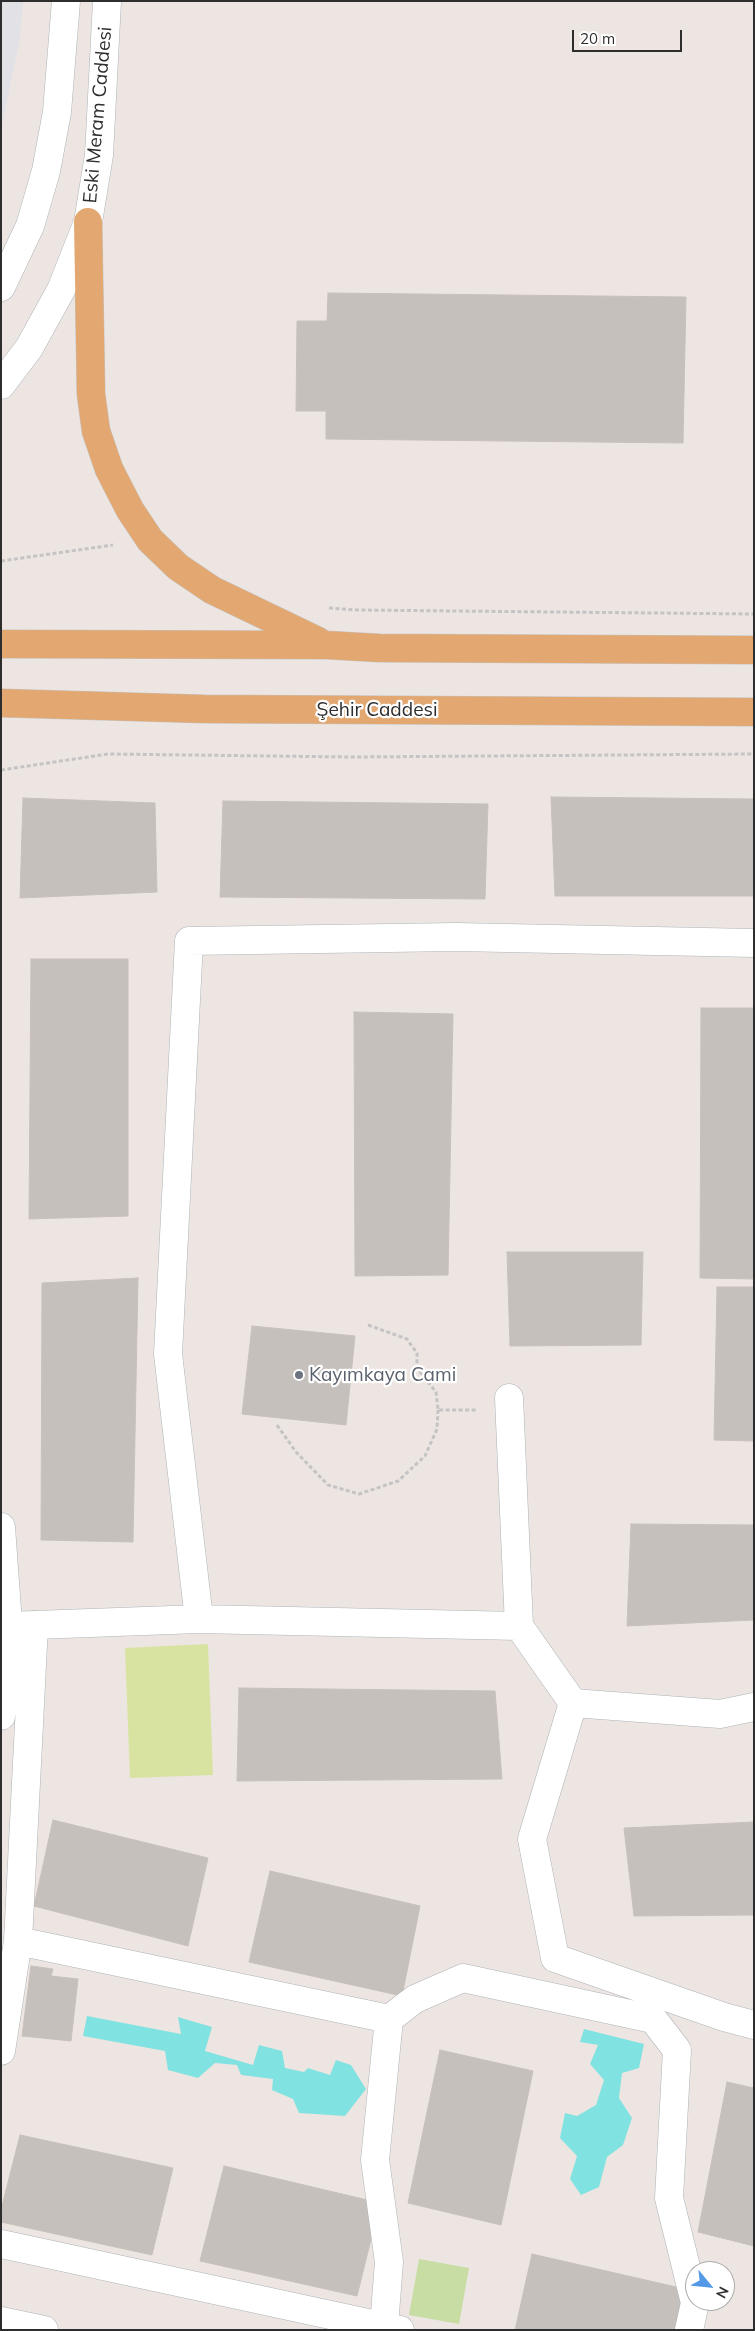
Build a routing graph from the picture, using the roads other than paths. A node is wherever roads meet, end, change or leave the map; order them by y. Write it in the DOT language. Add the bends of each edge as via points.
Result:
graph roads {
  1 [pos="66,1"];
  2 [pos="107,1"];
  3 [pos="88,222"];
  4 [pos="1,287"];
  5 [pos="1,385"];
  6 [pos="1,644"];
  7 [pos="326,645"];
  8 [pos="754,650"];
  9 [pos="1,703"];
  10 [pos="754,712"];
  11 [pos="754,944"];
  12 [pos="510,1404"];
  13 [pos="1,1527"];
  14 [pos="199,1620"];
  15 [pos="21,1626"];
  16 [pos="518,1626"];
  17 [pos="573,1703"];
  18 [pos="754,1707"];
  19 [pos="1,1716"];
  20 [pos="18,1941"];
  21 [pos="389,2019"];
  22 [pos="754,2025"];
  23 [pos="1,2051"];
  24 [pos="1,2244"];
  25 [pos="1,2321"];
  26 [pos="392,2328"];
  27 [pos="44,2330"];
  28 [pos="689,2330"];
  1 -- 4 [label="street" via="57,112 46,171 30,226"];
  2 -- 3 [label="street, Eski Meram Caddesi" via="98,155"];
  3 -- 5 [label="street, Eski Meram Caddesi" via="61,290 29,348"];
  3 -- 7 [label="main road" via="91,394 96,431 109,469 130,510 150,540 178,567 212,590"];
  6 -- 7 [label="main road"];
  7 -- 8 [label="main road"];
  9 -- 10 [label="main road, Şehir Caddesi" via="215,709"];
  11 -- 14 [label="street" via="456,936 189,941 168,1354"];
  12 -- 16 [label="street"];
  13 -- 15 [label="street"];
  14 -- 15 [label="street"];
  14 -- 16 [label="street"];
  15 -- 19 [label="street" via="10,1651"];
  15 -- 20 [label="street"];
  16 -- 17 [label="street"];
  17 -- 18 [label="street" via="720,1714"];
  17 -- 22 [label="street" via="532,1839 555,1958"];
  20 -- 21 [label="street"];
  20 -- 23 [label="street"];
  21 -- 26 [label="street" via="375,2160 389,2262"];
  21 -- 28 [label="street" via="415,2000 463,1978 653,2019 677,2050 669,2198 695,2303"];
  24 -- 26 [label="street"];
  25 -- 27 [label="street"];
}
